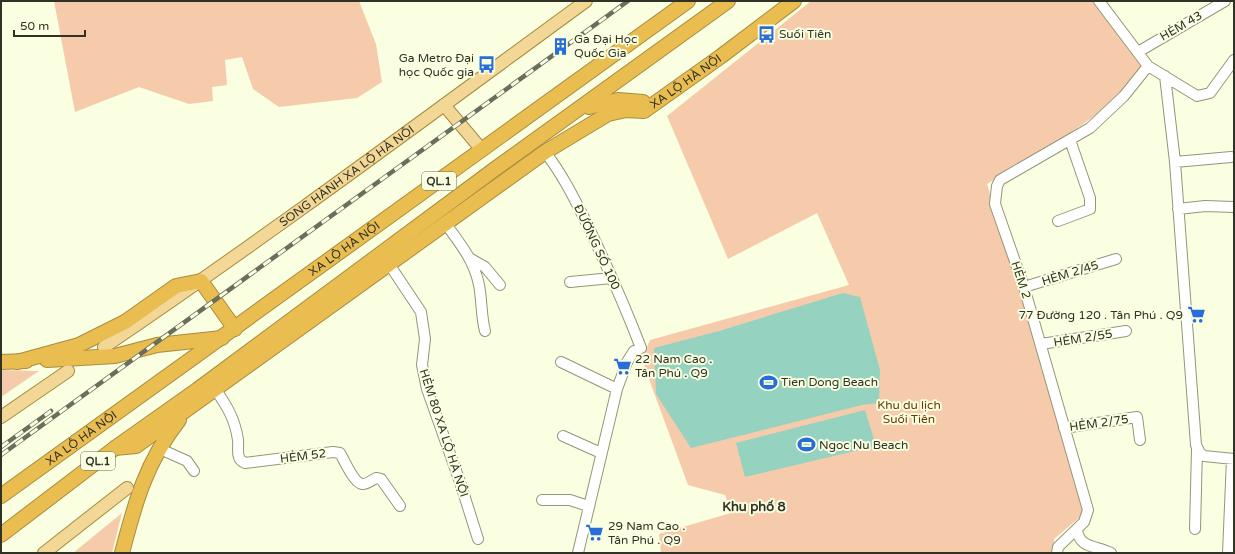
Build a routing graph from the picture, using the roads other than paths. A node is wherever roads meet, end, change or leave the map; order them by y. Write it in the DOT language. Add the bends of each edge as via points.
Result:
graph roads {
  1 [pos="586,1"];
  2 [pos="688,1"];
  3 [pos="728,1"];
  4 [pos="794,1"];
  5 [pos="1099,1"];
  6 [pos="1225,1"];
  7 [pos="1138,52"];
  8 [pos="1234,60"];
  9 [pos="1148,66"];
  10 [pos="1165,76"];
  11 [pos="655,103"];
  12 [pos="444,105"];
  13 [pos="576,112"];
  14 [pos="537,140"];
  15 [pos="1070,140"];
  16 [pos="482,150"];
  17 [pos="545,152"];
  18 [pos="1231,157"];
  19 [pos="1175,162"];
  20 [pos="1234,207"];
  21 [pos="1178,208"];
  22 [pos="1058,221"];
  23 [pos="445,223"];
  24 [pos="471,259"];
  25 [pos="1116,259"];
  26 [pos="389,264"];
  27 [pos="612,278"];
  28 [pos="202,281"];
  29 [pos="570,282"];
  30 [pos="500,285"];
  31 [pos="1024,287"];
  32 [pos="325,310"];
  33 [pos="297,317"];
  34 [pos="235,329"];
  35 [pos="485,331"];
  36 [pos="1126,331"];
  37 [pos="223,338"];
  38 [pos="1040,344"];
  39 [pos="104,347"];
  40 [pos="1,362"];
  41 [pos="17,362"];
  42 [pos="561,362"];
  43 [pos="68,371"];
  44 [pos="212,385"];
  45 [pos="617,389"];
  46 [pos="188,408"];
  47 [pos="1,416"];
  48 [pos="1064,428"];
  49 [pos="563,436"];
  50 [pos="1140,440"];
  51 [pos="114,448"];
  52 [pos="158,448"];
  53 [pos="1197,449"];
  54 [pos="601,453"];
  55 [pos="1233,459"];
  56 [pos="194,471"];
  57 [pos="127,488"];
  58 [pos="1,496"];
  59 [pos="542,500"];
  60 [pos="400,506"];
  61 [pos="588,506"];
  62 [pos="1232,516"];
  63 [pos="1077,528"];
  64 [pos="1195,529"];
  65 [pos="1,535"];
  66 [pos="478,539"];
  67 [pos="44,553"];
  68 [pos="122,553"];
  69 [pos="578,553"];
  70 [pos="1057,553"];
  71 [pos="1111,553"];
  72 [pos="1228,553"];
  1 -- 12 [label="main road, SONG HÀNH XA LỘ HÀ NỘI"];
  2 -- 16 [label="highway, XA LỘ HÀ NỘI / QL.1"];
  3 -- 13 [label="highway, XA LỘ HÀ NỘI / QL.1"];
  4 -- 11 [label="highway, XA LỘ HÀ NỘI / QL.1"];
  5 -- 7 [label="street"];
  6 -- 7 [label="street, HẺM 43"];
  7 -- 9 [label="street"];
  8 -- 10 [label="street" via="1210,93 1197,96 1182,89"];
  9 -- 10 [label="street"];
  9 -- 15 [label="street, HẺM 2" via="1124,96 1090,128"];
  10 -- 19 [label="street"];
  11 -- 13 [label="highway" via="618,100 599,103"];
  11 -- 17 [label="highway, XA LỘ HÀ NỘI / QL.1" via="644,111 626,110 608,114"];
  12 -- 16 [label="main road"];
  12 -- 28 [label="main road, SONG HÀNH XA LỘ HÀ NỘI"];
  13 -- 14 [label="highway, XA LỘ HÀ NỘI / QL.1"];
  14 -- 17 [label="highway"];
  14 -- 33 [label="highway, XA LỘ HÀ NỘI / QL.1"];
  15 -- 22 [label="street" via="1090,198 1090,209"];
  15 -- 31 [label="street, HẺM 2" via="1000,180 997,186 995,204"];
  16 -- 34 [label="highway, XA LỘ HÀ NỘI / QL.1"];
  17 -- 23 [label="highway, XA LỘ HÀ NỘI / QL.1"];
  17 -- 27 [label="street, ĐƯỜNG SỐ 100" via="565,179"];
  18 -- 19 [label="street"];
  19 -- 21 [label="street"];
  20 -- 21 [label="street"];
  21 -- 53 [label="street"];
  23 -- 24 [label="street"];
  23 -- 26 [label="highway, XA LỘ HÀ NỘI / QL.1"];
  24 -- 30 [label="street" via="485,267"];
  24 -- 35 [label="street" via="479,285"];
  25 -- 31 [label="street, HẺM 2/45"];
  26 -- 32 [label="highway, XA LỘ HÀ NỘI / QL.1"];
  26 -- 66 [label="street, HẺM 80 XA LỘ HÀ NỘI" via="421,312 425,339 422,365 427,389"];
  27 -- 29 [label="street"];
  27 -- 45 [label="street, ĐƯỜNG SỐ 100" via="641,348 634,352 627,362"];
  28 -- 34 [label="highway"];
  28 -- 39 [label="main road, SONG HÀNH XA LỘ HÀ NỘI"];
  28 -- 41 [label="highway" via="176,286 126,322 79,345"];
  31 -- 38 [label="street, HẺM 2"];
  32 -- 33 [label="highway"];
  32 -- 44 [label="highway, XA LỘ HÀ NỘI / QL.1"];
  33 -- 44 [label="highway, XA LỘ HÀ NỘI / QL.1"];
  34 -- 37 [label="highway, XA LỘ HÀ NỘI"];
  36 -- 38 [label="street, HẺM 2/55"];
  37 -- 41 [label="highway" via="157,345 115,356"];
  37 -- 58 [label="highway, XA LỘ HÀ NỘI"];
  38 -- 48 [label="street, HẺM 2"];
  40 -- 41 [label="highway"];
  42 -- 45 [label="street"];
  43 -- 47 [label="main road"];
  44 -- 46 [label="highway"];
  44 -- 51 [label="highway, XA LỘ HÀ NỘI / QL.1"];
  44 -- 60 [label="street, HẺM 52" via="231,412 239,457 245,463 340,453 355,480 365,484 376,478 381,479"];
  45 -- 54 [label="street"];
  46 -- 51 [label="highway, QL.1" via="136,446"];
  46 -- 52 [label="highway"];
  48 -- 50 [label="street, HẺM 2/75" via="1137,417"];
  48 -- 63 [label="street, HẺM 2" via="1088,510 1084,522"];
  49 -- 54 [label="street"];
  51 -- 65 [label="highway, XA LỘ HÀ NỘI / QL.1"];
  52 -- 56 [label="street" via="187,461"];
  52 -- 68 [label="highway" via="132,513"];
  53 -- 55 [label="street" via="1204,456"];
  53 -- 64 [label="street"];
  54 -- 61 [label="street"];
  55 -- 62 [label="street"];
  57 -- 67 [label="main road"];
  59 -- 61 [label="street" via="570,500"];
  61 -- 69 [label="street"];
  62 -- 72 [label="street"];
  63 -- 70 [label="street, HẺM 2" via="1058,547"];
  63 -- 71 [label="street" via="1080,540 1086,545"];
}
